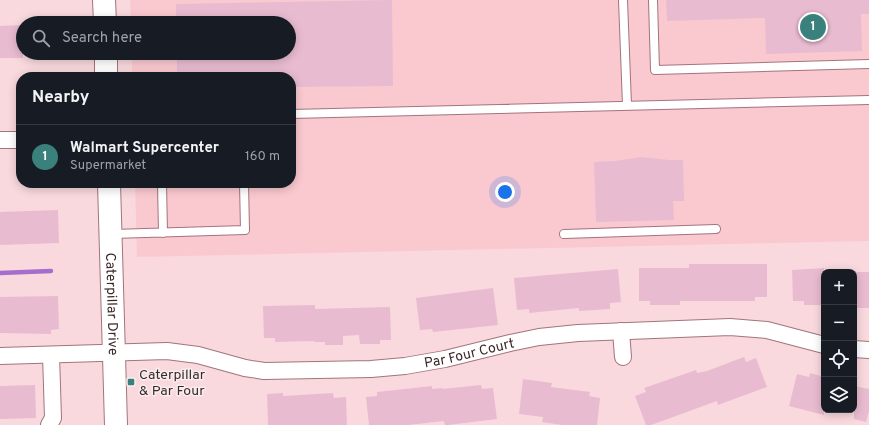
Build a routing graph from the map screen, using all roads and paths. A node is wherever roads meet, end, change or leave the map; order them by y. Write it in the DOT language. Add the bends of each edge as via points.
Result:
graph roads {
  1 [pos="104,0"];
  2 [pos="623,0"];
  3 [pos="653,0"];
  4 [pos="105,16"];
  5 [pos="106,60"];
  6 [pos="869,64"];
  7 [pos="106,72"];
  8 [pos="869,100"];
  9 [pos="627,105"];
  10 [pos="296,114"];
  11 [pos="0,140"];
  12 [pos="16,140"];
  13 [pos="109,188"];
  14 [pos="162,188"];
  15 [pos="244,188"];
  16 [pos="716,229"];
  17 [pos="163,232"];
  18 [pos="111,234"];
  19 [pos="564,234"];
  20 [pos="621,331"];
  21 [pos="821,344"];
  22 [pos="857,349"];
  23 [pos="869,350"];
  24 [pos="114,353"];
  25 [pos="51,355"];
  26 [pos="0,356"];
  27 [pos="622,357"];
  28 [pos="49,425"];
  29 [pos="116,425"];
  1 -- 4 [label="street"];
  2 -- 9 [label="lane"];
  3 -- 6 [label="lane" via="655,70"];
  5 -- 7 [label="street"];
  8 -- 9 [label="lane"];
  9 -- 10 [label="lane"];
  11 -- 12 [label="street"];
  13 -- 18 [label="street, Caterpillar Drive"];
  14 -- 17 [label="lane"];
  15 -- 17 [label="lane" via="245,230"];
  16 -- 19 [label="lane"];
  17 -- 18 [label="lane"];
  18 -- 24 [label="street, Caterpillar Drive"];
  20 -- 21 [label="street, Par Four Court" via="747,328 767,330"];
  20 -- 24 [label="street, Par Four Court" via="539,337 445,359 371,369 264,371 198,355 167,351"];
  20 -- 27 [label="street"];
  22 -- 23 [label="street"];
  24 -- 25 [label="street, Par Four Court"];
  24 -- 29 [label="street, Caterpillar Drive"];
  25 -- 26 [label="street, Par Four Court"];
  25 -- 28 [label="street" via="53,418"];
}
